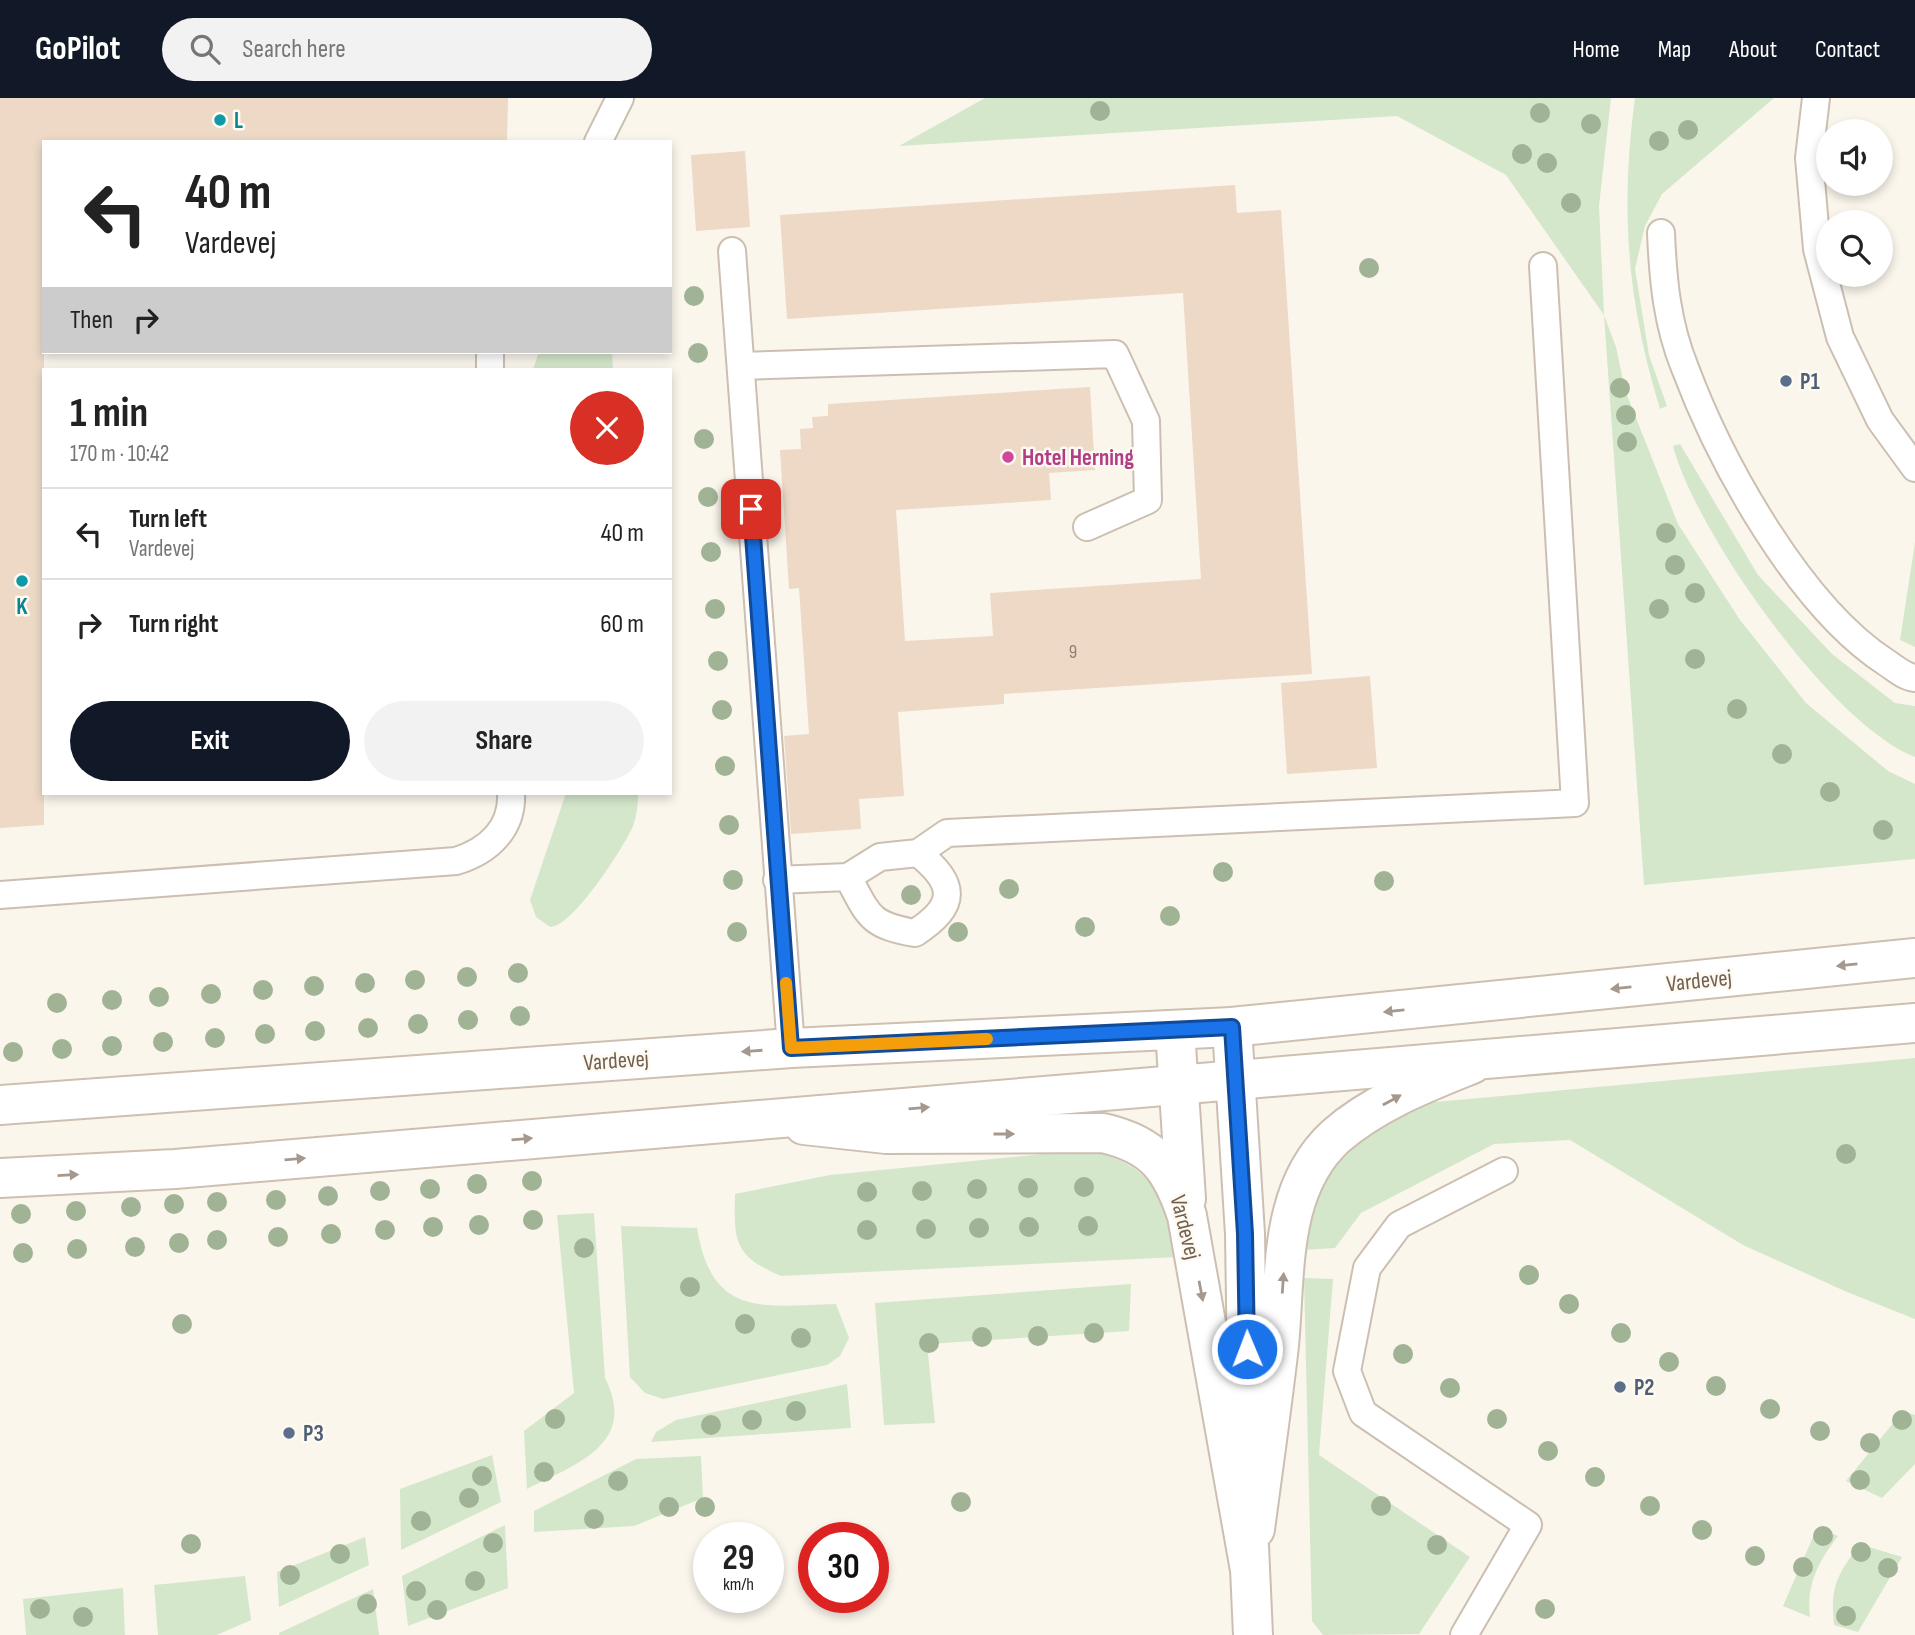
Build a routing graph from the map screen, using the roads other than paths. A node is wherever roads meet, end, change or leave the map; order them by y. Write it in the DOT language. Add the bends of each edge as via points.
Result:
graph roads {
  1 [pos="620,98"];
  2 [pos="1816,98"];
  3 [pos="599,140"];
  4 [pos="1661,233"];
  5 [pos="732,251"];
  6 [pos="1543,266"];
  7 [pos="741,366"];
  8 [pos="1915,468"];
  9 [pos="1087,527"];
  10 [pos="1915,678"];
  11 [pos="511,795"];
  12 [pos="918,853"];
  13 [pos="848,877"];
  14 [pos="777,880"];
  15 [pos="0,895"];
  16 [pos="1915,958"];
  17 [pos="1915,1023"];
  18 [pos="1232,1027"];
  19 [pos="1175,1030"];
  20 [pos="791,1048"];
  21 [pos="1486,1059"];
  22 [pos="1236,1082"];
  23 [pos="1180,1086"];
  24 [pos="0,1104"];
  25 [pos="765,1121"];
  26 [pos="1504,1171"];
  27 [pos="0,1178"];
  28 [pos="1187,1216"];
  29 [pos="1250,1570"];
  30 [pos="1253,1635"];
  31 [pos="1464,1635"];
  1 -- 3 [label="lane"];
  2 -- 8 [label="lane" via="1810,158 1817,249 1840,337 1880,420"];
  4 -- 10 [label="lane" via="1663,294 1684,368 1744,494 1811,590 1863,647"];
  5 -- 7 [label="lane"];
  6 -- 12 [label="lane" via="1575,803 947,833"];
  7 -- 9 [label="lane" via="1115,354 1146,421 1147,500"];
  7 -- 14 [label="lane"];
  11 -- 15 [label="lane" via="512,811 494,842 456,861"];
  12 -- 13 [label="lane" via="880,857"];
  12 -- 13 [label="lane" via="939,871 946,887 944,907 915,933 885,928 867,913"];
  13 -- 14 [label="lane"];
  14 -- 20 [label="lane"];
  16 -- 18 [label="street, Vardevej, one-way"];
  17 -- 21 [label="street, Vardevej"];
  18 -- 19 [label="street, Vardevej"];
  18 -- 22 [label="street, Vardevej"];
  19 -- 20 [label="street, Vardevej"];
  19 -- 23 [label="street"];
  20 -- 24 [label="street, Vardevej, one-way"];
  21 -- 22 [label="street, Vardevej"];
  29 -- 21 [label="street, Vardevej, one-way" via="1279,1344 1287,1234 1310,1170 1335,1137 1359,1119 1423,1084"];
  22 -- 23 [label="street, Vardevej"];
  22 -- 29 [label="street, Vardevej" via="1245,1234"];
  25 -- 23 [label="street, Vardevej, one-way"];
  23 -- 28 [label="street"];
  27 -- 25 [label="street, Vardevej, one-way" via="176,1169"];
  25 -- 28 [label="street, Vardevej, one-way" via="886,1134 1111,1135 1134,1142 1159,1161 1178,1188"];
  26 -- 31 [label="lane" via="1399,1225 1367,1269 1347,1371 1363,1413 1528,1525"];
  28 -- 29 [label="street, Vardevej, one-way"];
  29 -- 30 [label="street, Vardevej"];
}
